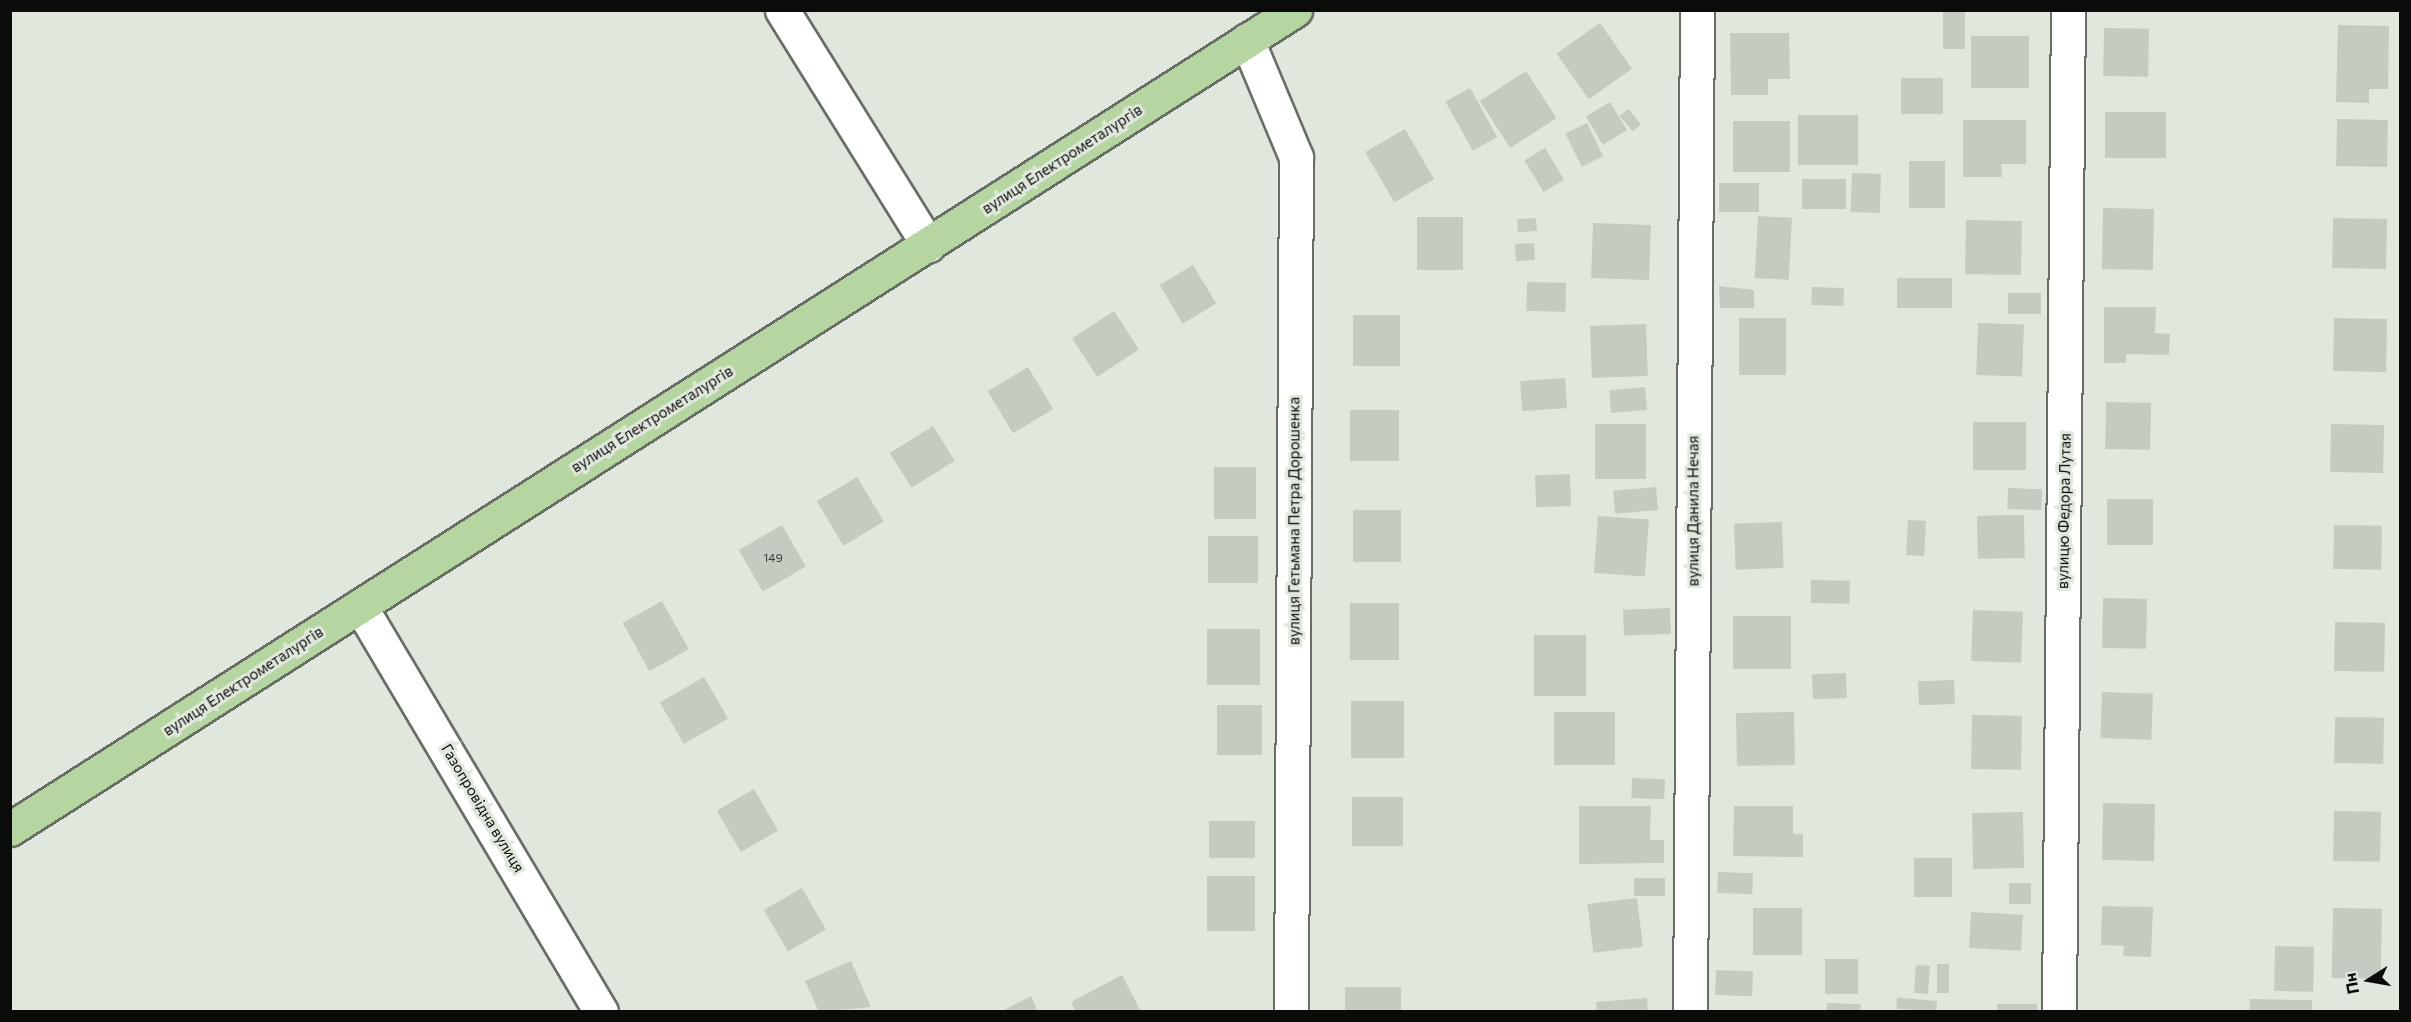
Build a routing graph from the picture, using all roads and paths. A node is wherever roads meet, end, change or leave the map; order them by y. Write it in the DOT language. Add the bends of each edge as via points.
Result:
graph roads {
  1 [pos="782,10"];
  2 [pos="1294,10"];
  3 [pos="1696,10"];
  4 [pos="2068,10"];
  5 [pos="1247,40"];
  6 [pos="928,245"];
  7 [pos="360,606"];
  8 [pos="10,829"];
  9 [pos="601,1011"];
  10 [pos="1291,1011"];
  11 [pos="1690,1011"];
  12 [pos="2059,1011"];
  1 -- 6 [label="street"];
  2 -- 5 [label="main road, вулиця Електрометалургів"];
  3 -- 11 [label="street, вулиця Данила Нечая"];
  4 -- 12 [label="street, вулицю Федора Лутая"];
  5 -- 6 [label="main road, вулиця Електрометалургів"];
  5 -- 10 [label="street, вулиця Гетьмана Петра Дорошенка" via="1296,157"];
  6 -- 7 [label="main road, вулиця Електрометалургів"];
  7 -- 8 [label="main road, вулиця Електрометалургів"];
  7 -- 9 [label="street, Газопровідна вулиця"];
}
